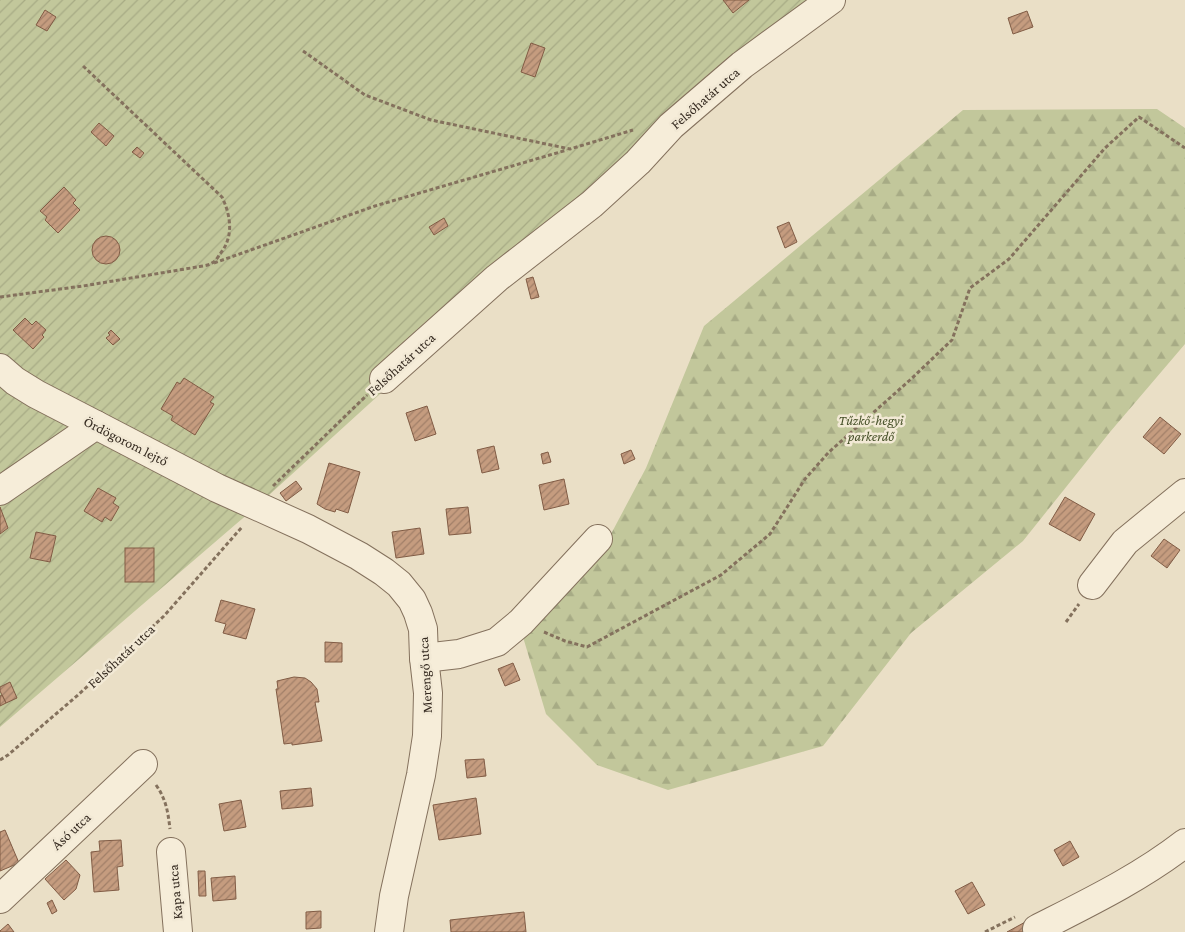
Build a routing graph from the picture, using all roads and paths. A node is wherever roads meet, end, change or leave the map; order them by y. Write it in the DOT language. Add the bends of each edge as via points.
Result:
graph roads {
  1 [pos="831,0"];
  2 [pos="303,51"];
  3 [pos="82,65"];
  4 [pos="641,128"];
  5 [pos="1185,148"];
  6 [pos="570,149"];
  7 [pos="213,263"];
  8 [pos="0,296"];
  9 [pos="0,368"];
  10 [pos="384,379"];
  11 [pos="96,426"];
  12 [pos="0,491"];
  13 [pos="1185,493"];
  14 [pos="258,506"];
  15 [pos="598,539"];
  16 [pos="1092,585"];
  17 [pos="521,622"];
  18 [pos="424,658"];
  19 [pos="0,760"];
  20 [pos="139,768"];
  21 [pos="1181,846"];
  22 [pos="171,852"];
  23 [pos="0,899"];
  24 [pos="1037,929"];
  25 [pos="178,932"];
  26 [pos="390,932"];
  1 -- 10 [label="street, Felsőhatár utca" via="742,65 671,126 592,204 497,278"];
  2 -- 6 [label="path" via="365,95 431,120"];
  3 -- 7 [label="path" via="222,198 228,209 229,236 225,248"];
  4 -- 6 [label="path"];
  5 -- 17 [label="path" via="1139,117 1105,148 1009,259 970,288 952,340 829,452 804,479 770,534 722,575 587,647"];
  6 -- 7 [label="path" via="376,206"];
  7 -- 8 [label="path" via="83,286"];
  9 -- 11 [label="street, Ördögorom lejtő" via="36,394"];
  10 -- 14 [label="path, Felsőhatár utca" via="274,484"];
  11 -- 12 [label="street"];
  11 -- 14 [label="street, Ördögorom lejtő"];
  13 -- 16 [label="street" via="1125,542"];
  14 -- 18 [label="street, Merengő utca" via="359,556 399,584 418,613 423,630"];
  14 -- 19 [label="path, Felsőhatár utca" via="164,616 78,695"];
  15 -- 17 [label="street"];
  17 -- 18 [label="street" via="497,642 459,654"];
  18 -- 26 [label="street, Merengő utca" via="428,693 427,736 394,896"];
  20 -- 22 [label="path" via="164,796"];
  20 -- 23 [label="street, Ásó utca"];
  21 -- 24 [label="street" via="1112,890"];
  22 -- 25 [label="street, Kapa utca"];
}
